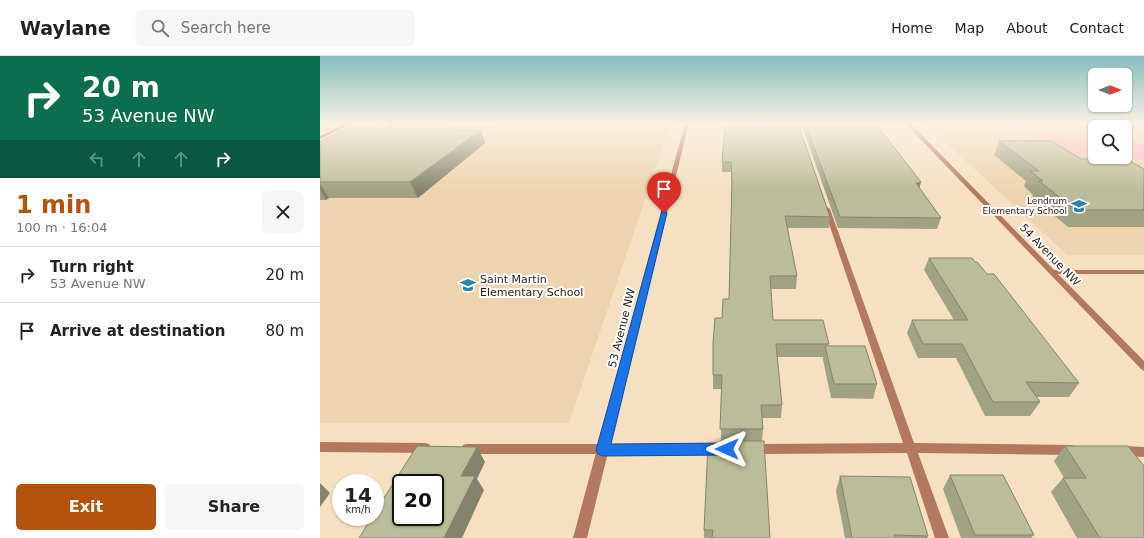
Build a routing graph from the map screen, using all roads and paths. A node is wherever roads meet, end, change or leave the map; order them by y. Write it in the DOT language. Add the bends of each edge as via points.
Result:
graph roads {
  1 [pos="681,145"];
  2 [pos="928,145"];
  3 [pos="823,199"];
  4 [pos="1053,272"];
  5 [pos="1144,272"];
  6 [pos="1144,368"];
  7 [pos="320,447"];
  8 [pos="437,448"];
  9 [pos="910,448"];
  10 [pos="453,449"];
  11 [pos="730,449"];
  12 [pos="745,449"];
  13 [pos="603,450"];
  14 [pos="1082,450"];
  15 [pos="1113,451"];
  16 [pos="1144,452"];
  17 [pos="580,538"];
  18 [pos="942,538"];
  1 -- 13 [label="street, 53 Avenue NW"];
  2 -- 4 [label="street, 54 Avenue NW"];
  3 -- 9 [label="street"];
  4 -- 5 [label="street"];
  4 -- 6 [label="street, 54 Avenue NW"];
  7 -- 8 [label="street"];
  9 -- 12 [label="street"];
  9 -- 14 [label="street"];
  9 -- 18 [label="street"];
  10 -- 13 [label="street"];
  11 -- 13 [label="street"];
  13 -- 17 [label="street, 53 Avenue NW"];
  15 -- 16 [label="street"];
}
